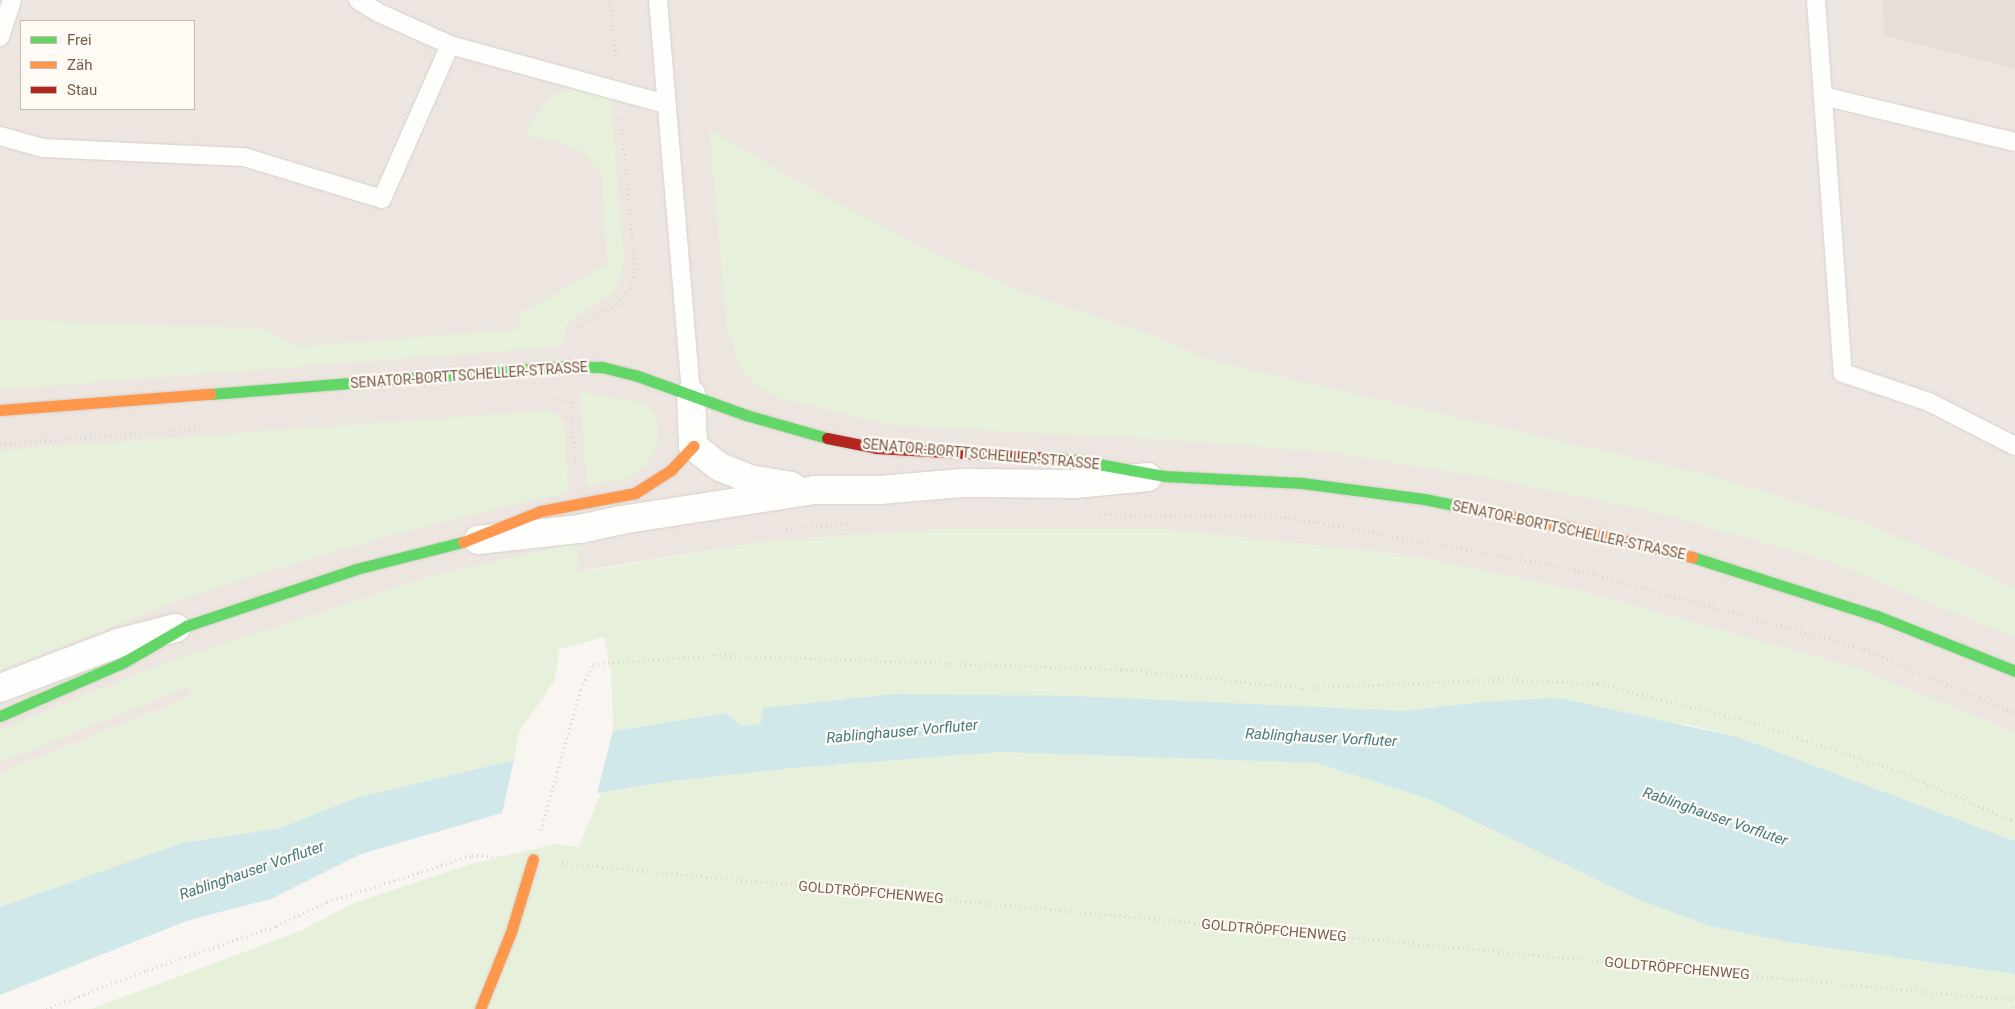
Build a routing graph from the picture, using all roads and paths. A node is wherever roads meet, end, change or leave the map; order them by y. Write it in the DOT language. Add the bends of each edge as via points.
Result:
graph roads {
  1 [pos="12,0"];
  2 [pos="358,0"];
  3 [pos="610,0"];
  4 [pos="658,0"];
  5 [pos="1816,0"];
  6 [pos="0,37"];
  7 [pos="450,45"];
  8 [pos="618,91"];
  9 [pos="1823,96"];
  10 [pos="665,104"];
  11 [pos="0,136"];
  12 [pos="2015,142"];
  13 [pos="569,366"];
  14 [pos="691,394"];
  15 [pos="0,410"];
  16 [pos="693,446"];
  17 [pos="2015,446"];
  18 [pos="1164,476"];
  19 [pos="815,490"];
  20 [pos="579,504"];
  21 [pos="1095,514"];
  22 [pos="860,522"];
  23 [pos="772,529"];
  24 [pos="464,542"];
  25 [pos="186,626"];
  26 [pos="2015,671"];
  27 [pos="0,688"];
  28 [pos="2015,713"];
  29 [pos="0,716"];
  30 [pos="2015,822"];
  31 [pos="533,860"];
  32 [pos="2015,1000"];
  33 [pos="46,1009"];
  34 [pos="480,1009"];
  1 -- 6 [label="lane"];
  2 -- 7 [label="lane" via="376,12"];
  3 -- 8 [label="path"];
  4 -- 10 [label="lane"];
  5 -- 9 [label="lane"];
  7 -- 8 [label="lane"];
  7 -- 11 [label="lane" via="382,199 244,157 43,148"];
  8 -- 10 [label="lane"];
  8 -- 13 [label="path" via="635,269 631,287 617,304 580,324 573,334"];
  9 -- 12 [label="lane"];
  9 -- 17 [label="lane" via="1843,373 1929,402"];
  10 -- 14 [label="lane"];
  13 -- 14 [label="street, SENATOR-BORTTSCHELLER-STRASSE" via="602,367"];
  13 -- 15 [label="street, SENATOR-BORTTSCHELLER-STRASSE"];
  13 -- 20 [label="path"];
  14 -- 16 [label="street"];
  14 -- 18 [label="street, SENATOR-BORTTSCHELLER-STRASSE" via="746,415 811,434 876,448 1076,460"];
  16 -- 19 [label="street" via="720,467 750,479"];
  16 -- 20 [label="street, SENATOR-BORTTSCHELLER-STRASSE" via="671,470 635,493"];
  18 -- 19 [label="street, SENATOR-BORTTSCHELLER-STRASSE" via="1075,484 962,483 880,490"];
  18 -- 26 [label="street, SENATOR-BORTTSCHELLER-STRASSE" via="1302,483 1424,499 1568,527 1692,557 1868,613"];
  19 -- 24 [label="street, SENATOR-BORTTSCHELLER-STRASSE" via="631,518 580,529"];
  20 -- 24 [label="street, SENATOR-BORTTSCHELLER-STRASSE" via="541,511"];
  21 -- 28 [label="path" via="1289,517 1583,570 1864,649"];
  22 -- 23 [label="path"];
  24 -- 25 [label="street, SENATOR-BORTTSCHELLER-STRASSE" via="356,569"];
  25 -- 27 [label="street" via="121,642"];
  25 -- 29 [label="street, SENATOR-BORTTSCHELLER-STRASSE" via="124,662"];
  30 -- 31 [label="path" via="1900,772 1740,719 1598,684 1507,680 1303,688 1121,669 716,655 593,664 581,689"];
  31 -- 32 [label="path, GOLDTRÖPFCHENWEG"];
  31 -- 33 [label="path, GOLDTRÖPFCHENWEG" via="472,855 327,902 276,926"];
  31 -- 34 [label="street" via="511,932"];
}
